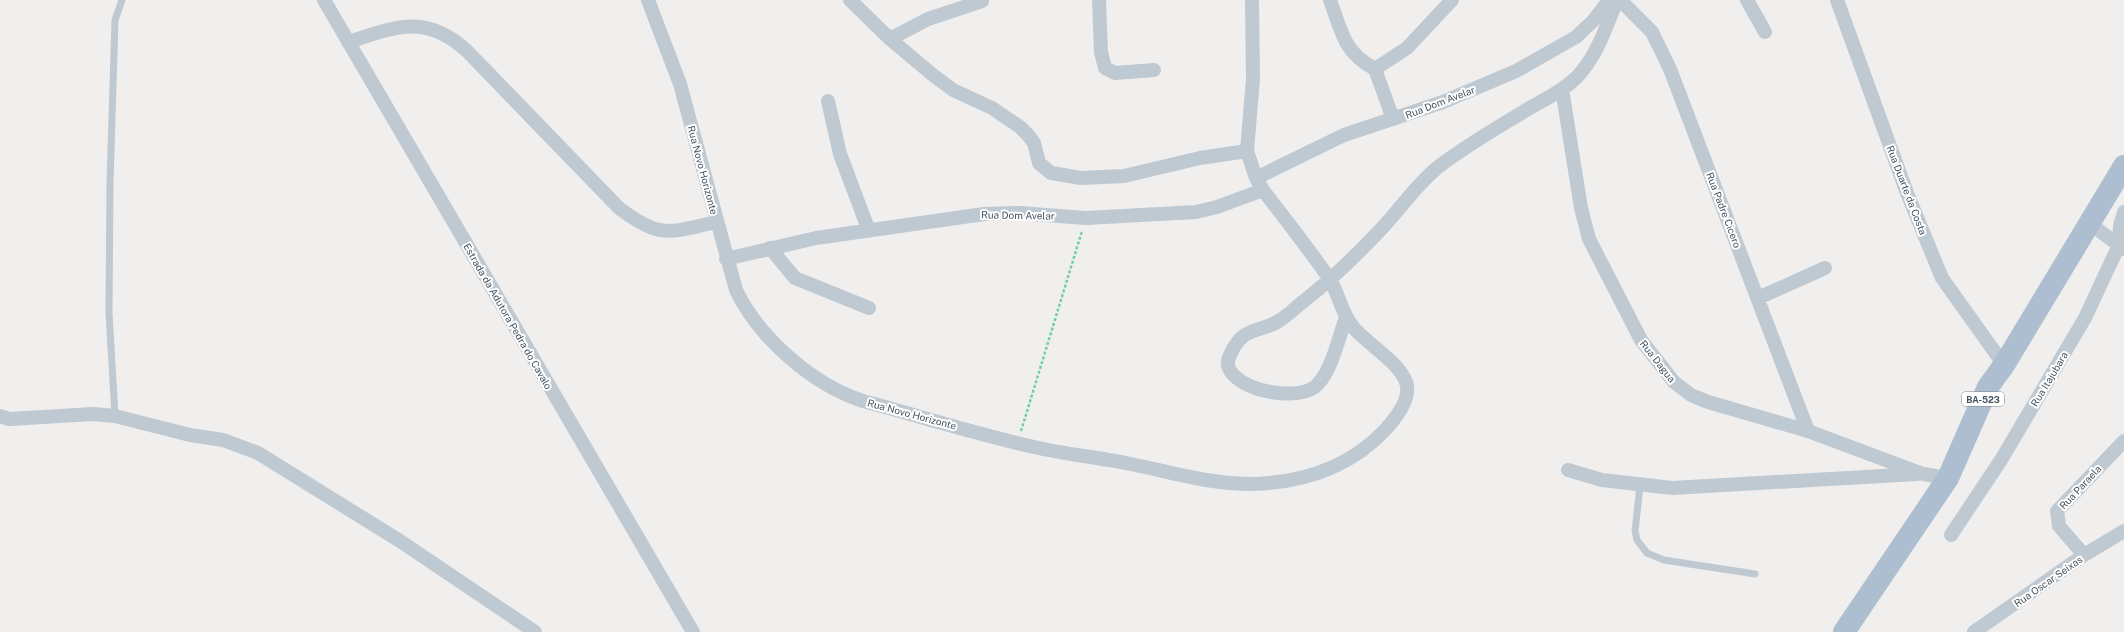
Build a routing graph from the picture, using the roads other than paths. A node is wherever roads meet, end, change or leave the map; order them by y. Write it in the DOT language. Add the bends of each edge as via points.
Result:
graph roads {
  1 [pos="122,0"];
  2 [pos="324,0"];
  3 [pos="648,0"];
  4 [pos="850,0"];
  5 [pos="1099,0"];
  6 [pos="1252,0"];
  7 [pos="1330,0"];
  8 [pos="1452,0"];
  9 [pos="1609,0"];
  10 [pos="1617,0"];
  11 [pos="1620,0"];
  12 [pos="1747,0"];
  13 [pos="1837,0"];
  14 [pos="982,1"];
  15 [pos="1765,32"];
  16 [pos="890,38"];
  17 [pos="348,42"];
  18 [pos="1376,69"];
  19 [pos="1154,70"];
  20 [pos="1562,89"];
  21 [pos="828,100"];
  22 [pos="1393,119"];
  23 [pos="1247,151"];
  24 [pos="2124,166"];
  25 [pos="1259,184"];
  26 [pos="2124,212"];
  27 [pos="716,222"];
  28 [pos="2089,223"];
  29 [pos="869,231"];
  30 [pos="2121,247"];
  31 [pos="770,248"];
  32 [pos="726,259"];
  33 [pos="1825,268"];
  34 [pos="1331,280"];
  35 [pos="1758,298"];
  36 [pos="869,308"];
  37 [pos="1346,317"];
  38 [pos="2004,365"];
  39 [pos="115,416"];
  40 [pos="3,421"];
  41 [pos="1808,431"];
  42 [pos="2124,441"];
  43 [pos="1568,470"];
  44 [pos="1923,474"];
  45 [pos="1948,478"];
  46 [pos="1640,486"];
  47 [pos="2124,531"];
  48 [pos="1952,535"];
  49 [pos="2084,555"];
  50 [pos="1755,574"];
  51 [pos="535,632"];
  52 [pos="693,632"];
  53 [pos="1844,632"];
  54 [pos="1974,632"];
  1 -- 39 [label="lane" via="115,20 110,183 110,312"];
  2 -- 17 [label="street, Estrada da Adutora Pedra do Cavalo"];
  3 -- 27 [label="street, Rua Novo Horizonte" via="678,78"];
  4 -- 16 [label="street"];
  5 -- 19 [label="street" via="1101,52 1105,68 1115,73"];
  6 -- 23 [label="street" via="1253,79"];
  7 -- 18 [label="street" via="1350,51 1358,60"];
  8 -- 18 [label="street" via="1407,48"];
  9 -- 22 [label="street, Rua Dom Avelar" via="1594,20 1576,37 1516,71 1443,102"];
  10 -- 20 [label="street" via="1592,57 1577,77"];
  11 -- 35 [label="street, Rua Padre Cicero" via="1652,32 1670,69"];
  12 -- 15 [label="street"];
  13 -- 38 [label="street, Rua Duarte da Costa" via="1934,260 1953,296"];
  14 -- 16 [label="street" via="928,19"];
  16 -- 23 [label="street" via="953,90 992,108 1020,127 1034,143 1040,163 1051,173 1081,178 1124,176 1200,158"];
  17 -- 27 [label="street" via="401,26 415,26 443,34 467,51 614,203 637,222 656,230 670,232"];
  17 -- 52 [label="street, Estrada da Adutora Pedra do Cavalo"];
  18 -- 22 [label="street"];
  20 -- 34 [label="street" via="1436,169"];
  20 -- 41 [label="street, Rua Dagua" via="1584,224 1615,292 1641,340 1674,382 1691,395"];
  21 -- 29 [label="street" via="840,154"];
  22 -- 25 [label="street, Rua Dom Avelar" via="1344,135"];
  23 -- 25 [label="street"];
  24 -- 28 [label="main road, BA-523"];
  25 -- 29 [label="street, Rua Dom Avelar" via="1217,207 1196,212 1086,218 1019,213 984,214"];
  25 -- 34 [label="street"];
  26 -- 30 [label="street, Rua Itajubara" via="2120,226"];
  27 -- 32 [label="street, Rua Novo Horizonte"];
  28 -- 30 [label="street"];
  28 -- 38 [label="main road, BA-523"];
  29 -- 31 [label="street, Rua Dom Avelar" via="816,238"];
  30 -- 48 [label="street, Rua Itajubara" via="2085,318 2001,460"];
  31 -- 32 [label="street, Rua Dom Avelar"];
  31 -- 36 [label="street" via="795,278"];
  32 -- 37 [label="street, Rua Novo Horizonte" via="744,307 759,326 795,361 835,390 863,401 1017,442 1195,478 1246,484 1296,480 1326,471 1351,459 1378,438 1403,405 1407,391 1406,382"];
  33 -- 35 [label="street"];
  34 -- 37 [label="street" via="1341,310"];
  34 -- 37 [label="street" via="1277,322 1244,335 1228,358 1228,367 1236,378 1249,387 1268,392 1308,391 1317,386 1325,375"];
  35 -- 41 [label="street, Rua Padre Cicero"];
  38 -- 45 [label="main road, BA-523" via="1988,387"];
  39 -- 40 [label="street" via="93,414"];
  39 -- 51 [label="street" via="190,435 223,440 258,453 400,541"];
  41 -- 44 [label="street, Rua Dagua"];
  42 -- 49 [label="street, Rua Paraela" via="2057,511 2059,526"];
  43 -- 46 [label="street, Rua Dagua" via="1602,480"];
  44 -- 45 [label="street, Rua Dagua"];
  44 -- 46 [label="street, Rua Dagua" via="1672,488"];
  45 -- 53 [label="main road, BA-523"];
  46 -- 50 [label="lane" via="1635,531 1637,540 1646,552 1664,560"];
  47 -- 49 [label="street, Rua Oscar Seixas"];
  49 -- 54 [label="street, Rua Oscar Seixas"];
}
